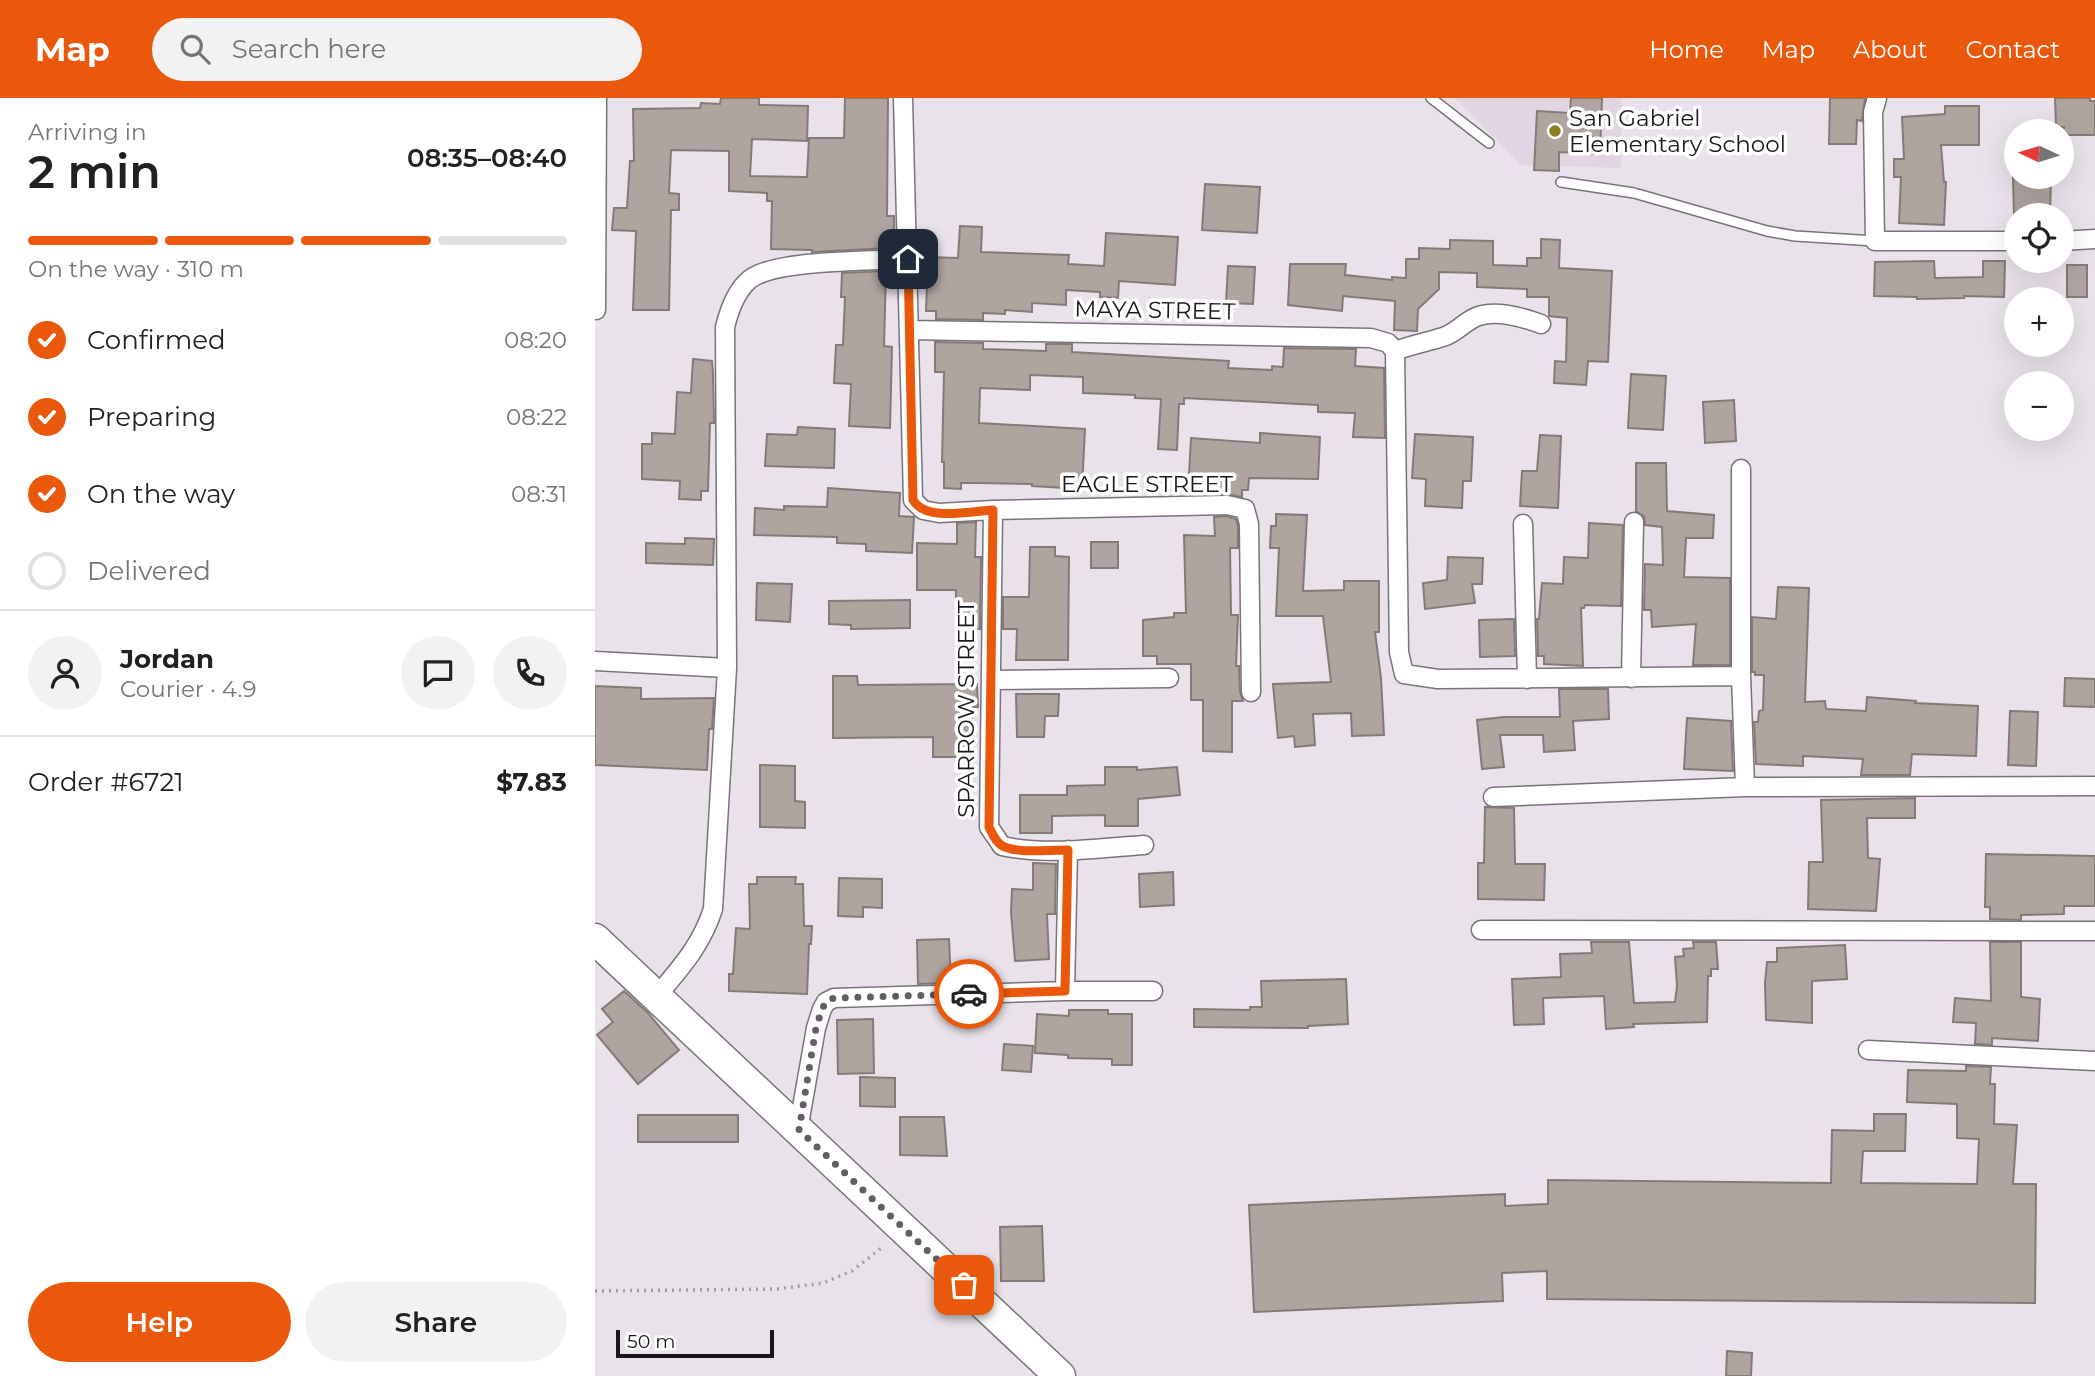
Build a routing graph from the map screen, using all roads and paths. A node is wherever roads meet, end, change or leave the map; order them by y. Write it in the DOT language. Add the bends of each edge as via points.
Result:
graph roads {
  1 [pos="597,98"];
  2 [pos="903,98"];
  3 [pos="1431,98"];
  4 [pos="1877,98"];
  5 [pos="1489,143"];
  6 [pos="1560,183"];
  7 [pos="2095,239"];
  8 [pos="2074,240"];
  9 [pos="1875,241"];
  10 [pos="2004,241"];
  11 [pos="908,259"];
  12 [pos="596,310"];
  13 [pos="1541,324"];
  14 [pos="910,330"];
  15 [pos="1395,351"];
  16 [pos="1741,469"];
  17 [pos="993,510"];
  18 [pos="1634,522"];
  19 [pos="1523,524"];
  20 [pos="595,661"];
  21 [pos="727,668"];
  22 [pos="1741,676"];
  23 [pos="1631,677"];
  24 [pos="1169,678"];
  25 [pos="1527,679"];
  26 [pos="991,680"];
  27 [pos="1251,692"];
  28 [pos="2095,786"];
  29 [pos="1745,787"];
  30 [pos="1493,797"];
  31 [pos="1144,845"];
  32 [pos="1068,850"];
  33 [pos="1481,930"];
  34 [pos="2095,932"];
  35 [pos="595,939"];
  36 [pos="1065,991"];
  37 [pos="1153,991"];
  38 [pos="657,996"];
  39 [pos="1868,1050"];
  40 [pos="2095,1061"];
  41 [pos="799,1130"];
  42 [pos="905,1230"];
  43 [pos="595,1291"];
  44 [pos="1061,1376"];
  1 -- 12 [label="street"];
  2 -- 11 [label="street"];
  3 -- 5 [label="lane"];
  4 -- 9 [label="street" via="1873,112"];
  6 -- 9 [label="lane" via="1634,193 1767,231"];
  7 -- 8 [label="street"];
  9 -- 10 [label="street"];
  11 -- 14 [label="street"];
  11 -- 21 [label="street" via="793,265 765,272 749,279 729,312 725,327"];
  13 -- 15 [label="street" via="1489,314 1475,317 1444,337"];
  14 -- 15 [label="street, MAYA STREET" via="1371,338 1388,343"];
  14 -- 17 [label="street, EAGLE STREET" via="913,500 929,513"];
  15 -- 25 [label="street" via="1399,640 1404,674 1438,679"];
  16 -- 22 [label="street"];
  17 -- 26 [label="street, SPARROW STREET"];
  17 -- 27 [label="street, EAGLE STREET" via="1227,505 1245,509 1249,524"];
  18 -- 23 [label="street"];
  19 -- 25 [label="street"];
  20 -- 21 [label="street"];
  21 -- 38 [label="street" via="713,909 694,952"];
  22 -- 23 [label="street"];
  22 -- 29 [label="street"];
  23 -- 25 [label="street"];
  24 -- 26 [label="street"];
  26 -- 32 [label="street, SPARROW STREET" via="989,827 1002,846"];
  28 -- 29 [label="street"];
  29 -- 30 [label="street"];
  31 -- 32 [label="street, SPARROW STREET"];
  32 -- 36 [label="street"];
  33 -- 34 [label="street"];
  35 -- 38 [label="highway"];
  36 -- 37 [label="street"];
  36 -- 41 [label="street" via="834,998 826,1002 816,1028"];
  38 -- 41 [label="highway"];
  39 -- 40 [label="street"];
  41 -- 42 [label="highway"];
  42 -- 43 [label="path" via="852,1270 823,1283 776,1289"];
  42 -- 44 [label="highway"];
}
